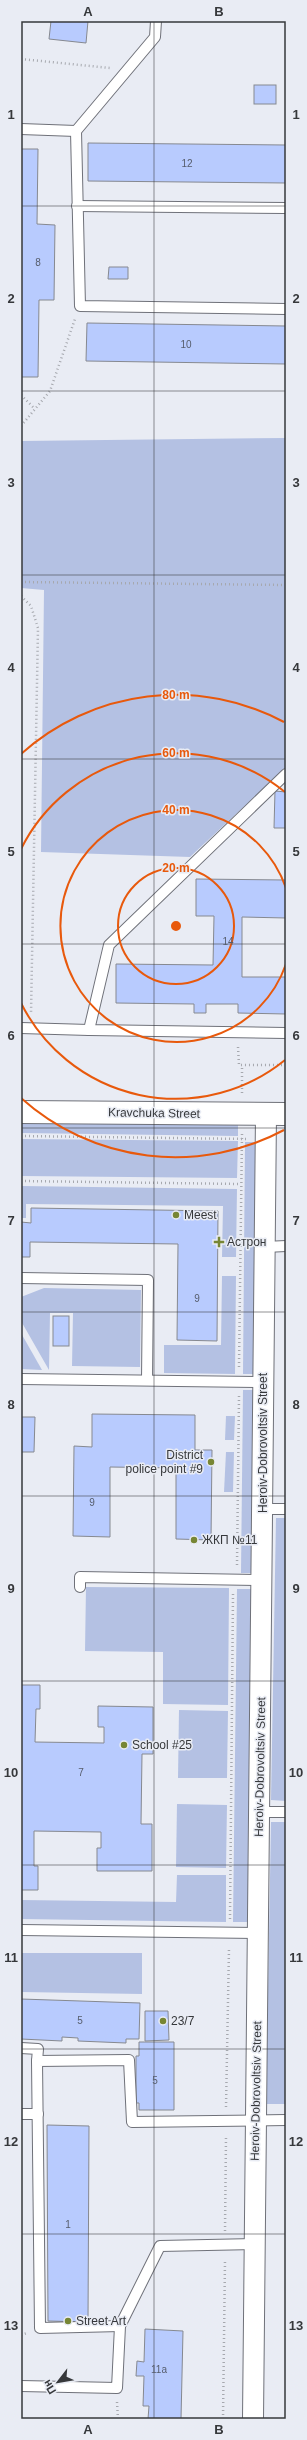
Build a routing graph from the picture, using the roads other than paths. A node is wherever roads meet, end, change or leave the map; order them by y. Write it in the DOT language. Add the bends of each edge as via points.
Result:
graph roads {
  1 [pos="156,21"];
  2 [pos="21,129"];
  3 [pos="76,130"];
  4 [pos="77,206"];
  5 [pos="286,208"];
  6 [pos="286,309"];
  7 [pos="286,774"];
  8 [pos="26,1029"];
  9 [pos="89,1030"];
  10 [pos="286,1033"];
  11 [pos="21,1112"];
  12 [pos="276,1114"];
  13 [pos="286,1246"];
  14 [pos="265,1247"];
  15 [pos="21,1278"];
  16 [pos="21,1379"];
  17 [pos="147,1380"];
  18 [pos="263,1382"];
  19 [pos="262,1509"];
  20 [pos="286,1509"];
  21 [pos="262,1580"];
  22 [pos="80,1587"];
  23 [pos="259,1812"];
  24 [pos="286,1812"];
  25 [pos="21,1930"];
  26 [pos="258,1933"];
  27 [pos="21,2048"];
  28 [pos="37,2060"];
  29 [pos="21,2114"];
  30 [pos="38,2114"];
  31 [pos="286,2120"];
  32 [pos="256,2121"];
  33 [pos="255,2244"];
  34 [pos="120,2326"];
  35 [pos="21,2386"];
  36 [pos="253,2419"];
  1 -- 3 [label="lane" via="155,37"];
  2 -- 3 [label="lane"];
  3 -- 4 [label="lane"];
  4 -- 5 [label="lane"];
  4 -- 6 [label="lane" via="80,306"];
  7 -- 9 [label="lane" via="109,945"];
  8 -- 9 [label="lane"];
  9 -- 10 [label="lane"];
  11 -- 12 [label="street, Kravchuka Street"];
  12 -- 14 [label="street, Heroiv-Dobrovoltsiv Street" via="266,1139"];
  13 -- 14 [label="lane"];
  14 -- 18 [label="street, Heroiv-Dobrovoltsiv Street"];
  15 -- 17 [label="lane" via="148,1280"];
  16 -- 17 [label="lane"];
  17 -- 18 [label="lane"];
  18 -- 19 [label="street, Heroiv-Dobrovoltsiv Street"];
  19 -- 20 [label="lane"];
  19 -- 21 [label="street, Heroiv-Dobrovoltsiv Street"];
  21 -- 22 [label="lane" via="80,1578"];
  21 -- 23 [label="street, Heroiv-Dobrovoltsiv Street"];
  23 -- 24 [label="lane"];
  23 -- 26 [label="street, Heroiv-Dobrovoltsiv Street"];
  25 -- 26 [label="lane"];
  26 -- 32 [label="street, Heroiv-Dobrovoltsiv Street"];
  27 -- 28 [label="lane" via="38,2049"];
  28 -- 30 [label="lane"];
  28 -- 32 [label="lane" via="130,2060 132,2122"];
  29 -- 30 [label="lane"];
  30 -- 34 [label="lane" via="40,2328"];
  31 -- 32 [label="lane"];
  32 -- 33 [label="street, Heroiv-Dobrovoltsiv Street"];
  33 -- 34 [label="lane" via="160,2246"];
  33 -- 36 [label="street, Heroiv-Dobrovoltsiv Street"];
  34 -- 35 [label="lane" via="117,2388"];
}
